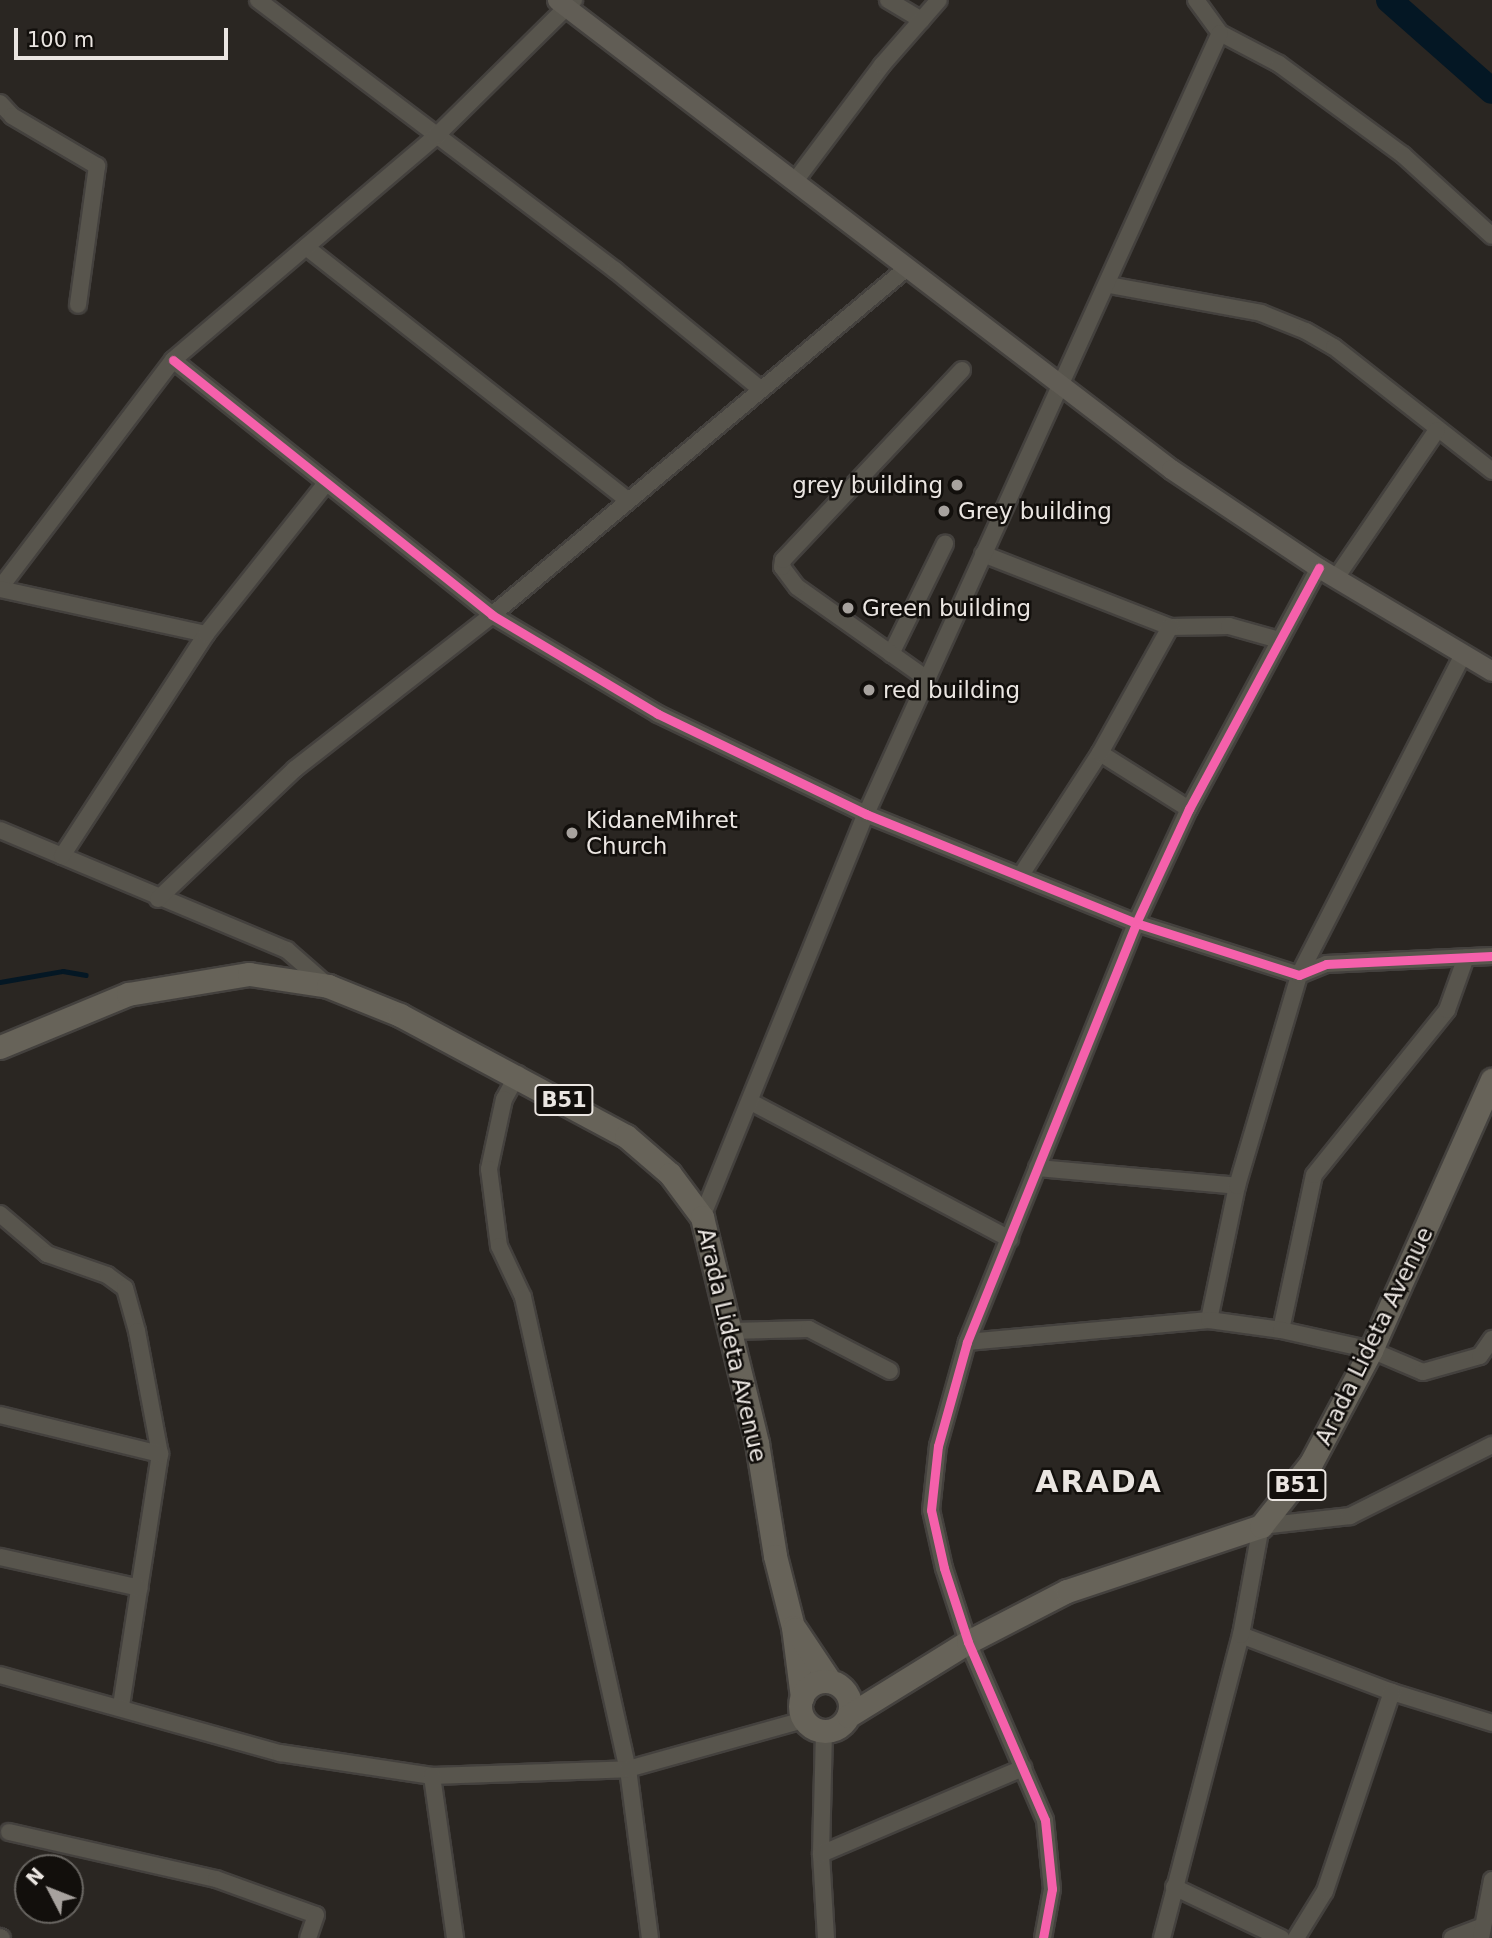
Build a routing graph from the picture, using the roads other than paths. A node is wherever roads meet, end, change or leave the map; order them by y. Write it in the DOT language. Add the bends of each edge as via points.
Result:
graph roads {
  1 [pos="258,0"];
  2 [pos="888,0"];
  3 [pos="939,0"];
  4 [pos="1196,0"];
  5 [pos="567,3"];
  6 [pos="921,20"];
  7 [pos="1220,33"];
  8 [pos="0,103"];
  9 [pos="436,136"];
  10 [pos="795,181"];
  11 [pos="1492,236"];
  12 [pos="306,247"];
  13 [pos="908,267"];
  14 [pos="1108,285"];
  15 [pos="78,305"];
  16 [pos="173,360"];
  17 [pos="962,370"];
  18 [pos="1057,386"];
  19 [pos="759,388"];
  20 [pos="1437,430"];
  21 [pos="1492,471"];
  22 [pos="326,483"];
  23 [pos="628,500"];
  24 [pos="945,544"];
  25 [pos="984,554"];
  26 [pos="1319,568"];
  27 [pos="1336,578"];
  28 [pos="0,589"];
  29 [pos="492,615"];
  30 [pos="1170,627"];
  31 [pos="206,634"];
  32 [pos="1279,640"];
  33 [pos="891,654"];
  34 [pos="1463,655"];
  35 [pos="1492,671"];
  36 [pos="927,679"];
  37 [pos="1100,754"];
  38 [pos="1189,809"];
  39 [pos="866,814"];
  40 [pos="0,830"];
  41 [pos="62,856"];
  42 [pos="1021,875"];
  43 [pos="158,900"];
  44 [pos="1136,923"];
  45 [pos="1492,956"];
  46 [pos="1466,957"];
  47 [pos="1299,975"];
  48 [pos="328,986"];
  49 [pos="0,1047"];
  50 [pos="518,1074"];
  51 [pos="1492,1080"];
  52 [pos="751,1102"];
  53 [pos="1037,1168"];
  54 [pos="1237,1186"];
  55 [pos="0,1214"];
  56 [pos="702,1217"];
  57 [pos="1010,1239"];
  58 [pos="1209,1320"];
  59 [pos="1281,1330"];
  60 [pos="730,1331"];
  61 [pos="1492,1339"];
  62 [pos="967,1342"];
  63 [pos="1371,1350"];
  64 [pos="890,1371"];
  65 [pos="0,1415"];
  66 [pos="1492,1445"];
  67 [pos="160,1454"];
  68 [pos="1261,1526"];
  69 [pos="0,1557"];
  70 [pos="140,1588"];
  71 [pos="793,1627"];
  72 [pos="1241,1634"];
  73 [pos="968,1642"];
  74 [pos="0,1675"];
  75 [pos="900,1682"];
  76 [pos="836,1684"];
  77 [pos="1392,1692"];
  78 [pos="121,1707"];
  79 [pos="810,1716"];
  80 [pos="848,1716"];
  81 [pos="1492,1723"];
  82 [pos="1023,1768"];
  83 [pos="628,1769"];
  84 [pos="432,1776"];
  85 [pos="9,1832"];
  86 [pos="821,1854"];
  87 [pos="1492,1880"];
  88 [pos="1174,1887"];
  89 [pos="1482,1932"];
  90 [pos="308,1938"];
  91 [pos="455,1938"];
  92 [pos="650,1938"];
  93 [pos="827,1938"];
  94 [pos="1043,1938"];
  95 [pos="1162,1938"];
  96 [pos="1281,1938"];
  97 [pos="1296,1938"];
  98 [pos="1451,1938"];
  1 -- 9 [label="street"];
  2 -- 6 [label="street"];
  3 -- 6 [label="street"];
  4 -- 7 [label="street"];
  5 -- 9 [label="street"];
  5 -- 10 [label="main road"];
  6 -- 10 [label="street"];
  7 -- 11 [label="street" via="1279,64 1404,155"];
  7 -- 14 [label="street"];
  8 -- 15 [label="street" via="12,116 97,166"];
  9 -- 12 [label="street"];
  9 -- 19 [label="street" via="615,270"];
  10 -- 13 [label="main road"];
  12 -- 16 [label="street"];
  12 -- 23 [label="street"];
  13 -- 18 [label="main road"];
  13 -- 19 [label="street"];
  14 -- 18 [label="street"];
  14 -- 20 [label="street" via="1261,313 1306,331 1334,347"];
  16 -- 22 [label="street"];
  16 -- 28 [label="street"];
  17 -- 33 [label="street" via="783,560 783,575"];
  18 -- 25 [label="street"];
  18 -- 26 [label="main road"];
  19 -- 23 [label="street"];
  20 -- 21 [label="street"];
  20 -- 27 [label="street"];
  22 -- 29 [label="street"];
  22 -- 31 [label="street"];
  23 -- 29 [label="street"];
  24 -- 33 [label="street"];
  25 -- 30 [label="street"];
  25 -- 36 [label="street"];
  26 -- 27 [label="main road"];
  26 -- 32 [label="street"];
  27 -- 34 [label="main road"];
  28 -- 31 [label="street"];
  29 -- 39 [label="street" via="658,714"];
  29 -- 43 [label="street" via="295,769"];
  30 -- 32 [label="street" via="1229,625"];
  30 -- 37 [label="street"];
  31 -- 41 [label="street"];
  32 -- 38 [label="street"];
  33 -- 36 [label="street"];
  34 -- 35 [label="main road"];
  34 -- 47 [label="street"];
  36 -- 39 [label="street"];
  37 -- 38 [label="street"];
  37 -- 42 [label="street"];
  38 -- 44 [label="street"];
  39 -- 42 [label="street"];
  39 -- 52 [label="street"];
  40 -- 41 [label="street"];
  41 -- 43 [label="street"];
  42 -- 44 [label="street"];
  43 -- 48 [label="street" via="287,950"];
  44 -- 47 [label="street"];
  44 -- 53 [label="street"];
  45 -- 46 [label="street"];
  46 -- 47 [label="street" via="1326,964"];
  46 -- 59 [label="street" via="1447,1010 1314,1175"];
  47 -- 54 [label="street"];
  48 -- 49 [label="highway, Arada Lideta Avenue / B51" via="249,974 190,980 128,994"];
  48 -- 50 [label="highway, Arada Lideta Avenue / B51" via="400,1015"];
  50 -- 56 [label="highway, Arada Lideta Avenue / B51" via="626,1136 670,1174"];
  50 -- 83 [label="street" via="504,1099 489,1169 499,1246 523,1297"];
  51 -- 63 [label="highway, Arada Lideta Avenue / B51"];
  52 -- 56 [label="street"];
  52 -- 57 [label="street"];
  53 -- 54 [label="street"];
  53 -- 57 [label="street"];
  54 -- 58 [label="street"];
  55 -- 67 [label="street" via="47,1254 107,1275 125,1288"];
  56 -- 60 [label="highway, Arada Lideta Avenue / B51"];
  57 -- 62 [label="street"];
  58 -- 59 [label="street"];
  58 -- 62 [label="street"];
  59 -- 63 [label="street"];
  60 -- 64 [label="street" via="809,1329"];
  60 -- 71 [label="highway, Arada Lideta Avenue / B51"];
  61 -- 63 [label="street" via="1480,1356 1423,1372"];
  62 -- 73 [label="street" via="938,1446 931,1510"];
  63 -- 68 [label="highway, Arada Lideta Avenue / B51" via="1305,1474"];
  65 -- 67 [label="street"];
  66 -- 68 [label="street" via="1350,1516"];
  67 -- 70 [label="street"];
  68 -- 72 [label="street"];
  68 -- 73 [label="highway, B51" via="1068,1591"];
  69 -- 70 [label="street"];
  70 -- 78 [label="street"];
  71 -- 76 [label="highway, Arada Lideta Avenue / B51"];
  71 -- 79 [label="highway, Arada Lideta Avenue / B51"];
  72 -- 77 [label="street"];
  72 -- 88 [label="street"];
  73 -- 75 [label="highway, B51"];
  73 -- 82 [label="street"];
  74 -- 78 [label="street"];
  75 -- 76 [label="highway, B51"];
  75 -- 80 [label="highway, B51"];
  76 -- 79 [label="highway, B51" via="818,1682"];
  76 -- 80 [label="highway, Arada Lideta Avenue / B51" via="849,1696"];
  77 -- 81 [label="street"];
  77 -- 97 [label="street" via="1325,1891"];
  78 -- 84 [label="street" via="280,1753"];
  79 -- 80 [label="highway, B51" via="842,1724"];
  79 -- 83 [label="street"];
  79 -- 86 [label="street"];
  82 -- 86 [label="street"];
  82 -- 94 [label="street" via="1045,1820 1050,1847 1052,1889"];
  83 -- 84 [label="street"];
  83 -- 92 [label="street"];
  84 -- 91 [label="street"];
  85 -- 90 [label="street" via="216,1880 316,1915"];
  86 -- 93 [label="street"];
  87 -- 89 [label="street"];
  88 -- 95 [label="street"];
  88 -- 96 [label="street"];
  89 -- 98 [label="street"];
}
